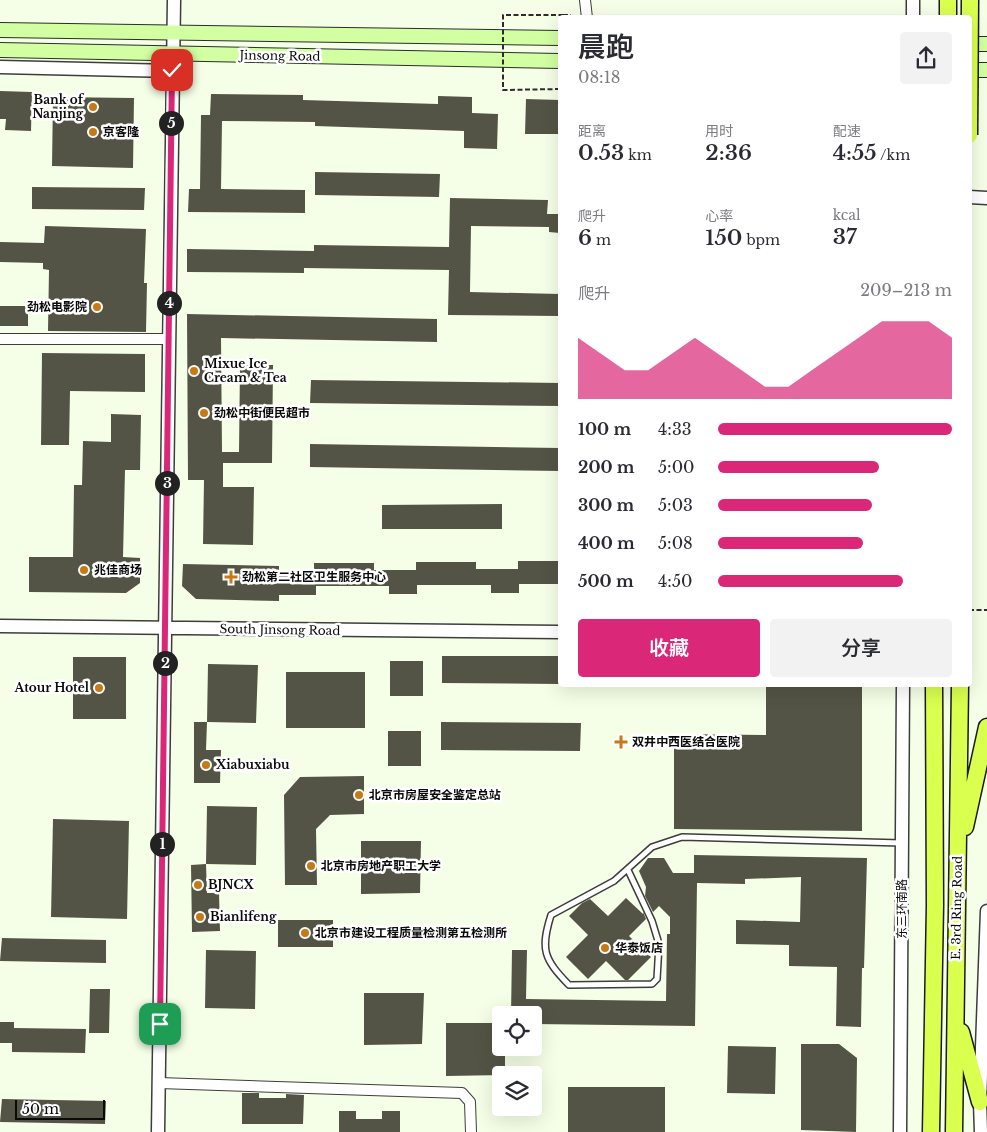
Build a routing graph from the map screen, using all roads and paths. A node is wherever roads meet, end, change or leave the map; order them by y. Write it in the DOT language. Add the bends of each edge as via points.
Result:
graph roads {
  1 [pos="174,0"];
  2 [pos="585,0"];
  3 [pos="913,0"];
  4 [pos="948,0"];
  5 [pos="970,0"];
  6 [pos="558,15"];
  7 [pos="588,15"];
  8 [pos="913,15"];
  9 [pos="948,15"];
  10 [pos="970,15"];
  11 [pos="0,30"];
  12 [pos="173,33"];
  13 [pos="558,38"];
  14 [pos="972,44"];
  15 [pos="987,44"];
  16 [pos="0,50"];
  17 [pos="172,54"];
  18 [pos="558,62"];
  19 [pos="0,67"];
  20 [pos="172,70"];
  21 [pos="972,70"];
  22 [pos="987,70"];
  23 [pos="558,88"];
  24 [pos="972,197"];
  25 [pos="987,198"];
  26 [pos="0,339"];
  27 [pos="169,339"];
  28 [pos="972,610"];
  29 [pos="987,610"];
  30 [pos="0,626"];
  31 [pos="165,629"];
  32 [pos="558,632"];
  33 [pos="903,687"];
  34 [pos="934,687"];
  35 [pos="960,687"];
  36 [pos="987,727"];
  37 [pos="902,843"];
  38 [pos="958,861"];
  39 [pos="628,870"];
  40 [pos="987,911"];
  41 [pos="956,1014"];
  42 [pos="985,1015"];
  43 [pos="159,1083"];
  44 [pos="980,1102"];
  45 [pos="158,1132"];
  46 [pos="471,1132"];
  47 [pos="900,1132"];
  48 [pos="931,1132"];
  49 [pos="954,1132"];
  50 [pos="982,1132"];
  1 -- 12 [label="street"];
  2 -- 7 [label="street"];
  3 -- 8 [label="street"];
  4 -- 9 [label="highway"];
  5 -- 10 [label="highway, bridge"];
  6 -- 23 [label="path, bridge" via="503,16 503,90"];
  11 -- 12 [label="main road, Jinsong Road"];
  12 -- 13 [label="main road, Jinsong Road"];
  12 -- 17 [label="street"];
  14 -- 15 [label="main road"];
  16 -- 17 [label="main road, Jinsong Road"];
  17 -- 18 [label="main road, Jinsong Road"];
  17 -- 20 [label="street"];
  19 -- 20 [label="street"];
  20 -- 27 [label="street"];
  21 -- 22 [label="main road"];
  24 -- 25 [label="street"];
  26 -- 27 [label="street"];
  27 -- 31 [label="street"];
  28 -- 29 [label="path"];
  30 -- 31 [label="street, South Jinsong Road"];
  31 -- 32 [label="street, South Jinsong Road"];
  31 -- 43 [label="street"];
  33 -- 37 [label="street, 东三环南路"];
  34 -- 48 [label="highway, E. 3rd Ring Road"];
  35 -- 38 [label="highway, E. 3rd Ring Road"];
  36 -- 38 [label="highway"];
  37 -- 39 [label="lane" via="682,837 652,847"];
  37 -- 47 [label="street, 东三环南路"];
  38 -- 41 [label="highway, E. 3rd Ring Road"];
  39 -- 39 [label="lane" via="551,915 545,951 552,967 569,985 652,984 657,979 659,944"];
  40 -- 42 [label="street"];
  41 -- 44 [label="highway"];
  41 -- 49 [label="highway, E. 3rd Ring Road"];
  42 -- 44 [label="street"];
  43 -- 45 [label="street"];
  43 -- 46 [label="street" via="462,1093 470,1102"];
  44 -- 50 [label="street"];
}
